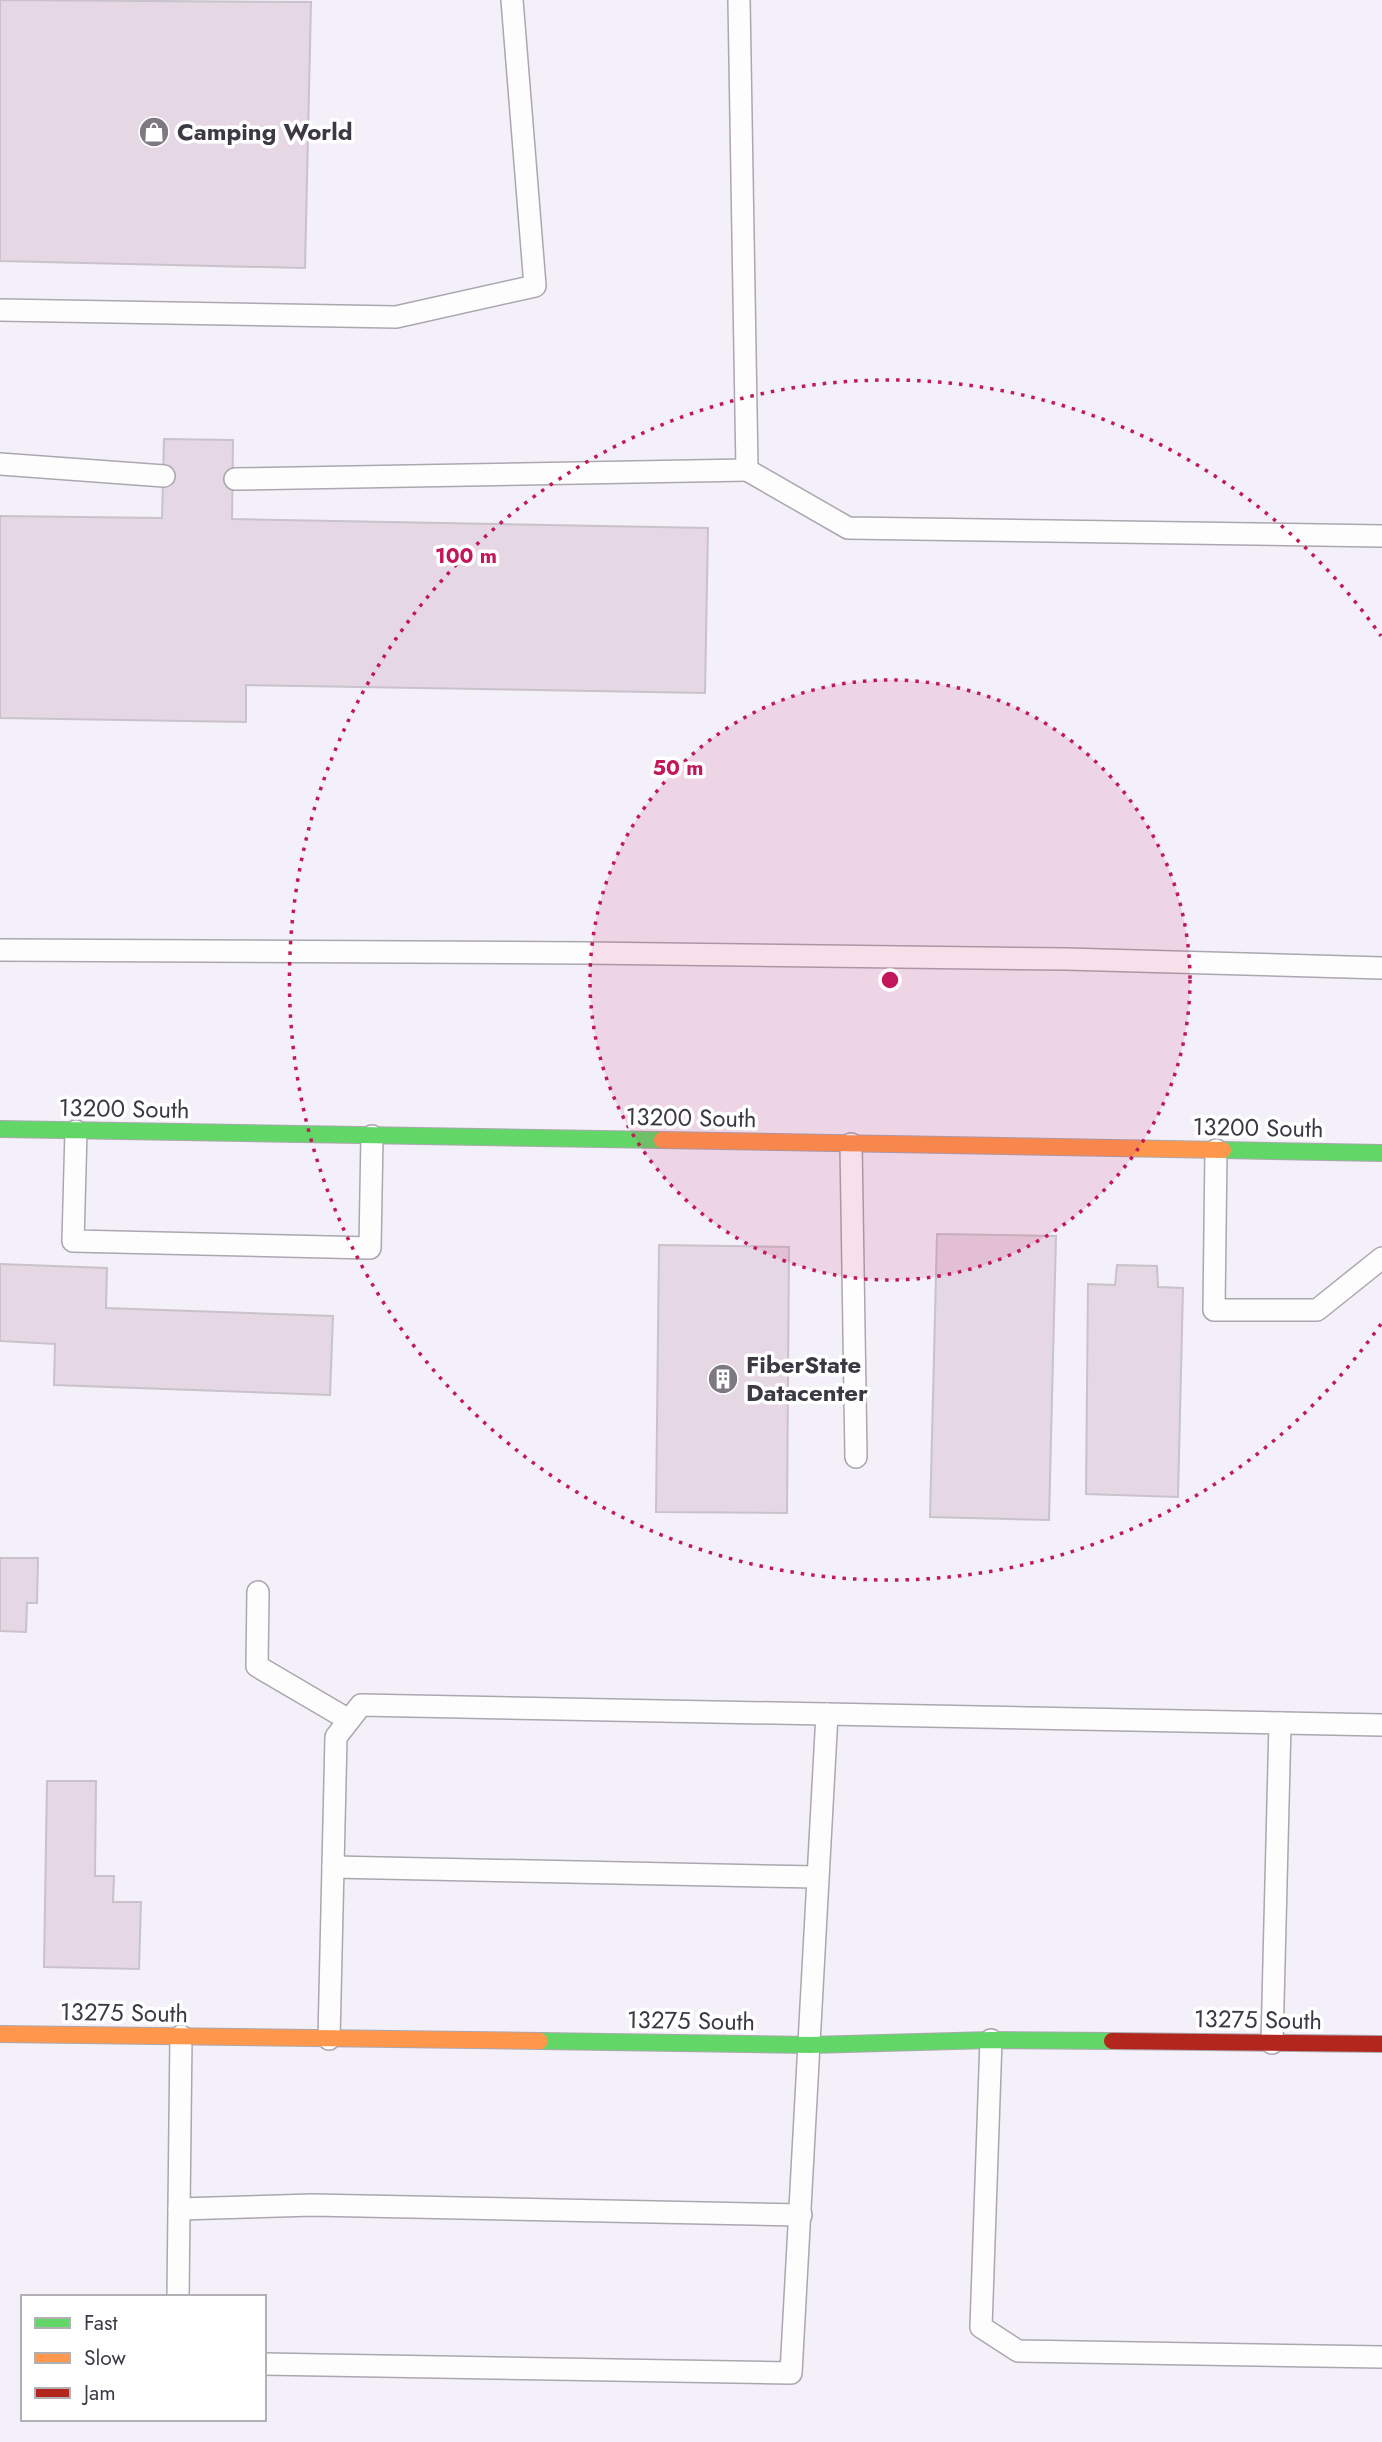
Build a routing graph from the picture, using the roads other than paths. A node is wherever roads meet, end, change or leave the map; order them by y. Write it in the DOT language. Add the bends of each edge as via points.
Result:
graph roads {
  1 [pos="512,0"];
  2 [pos="739,0"];
  3 [pos="0,310"];
  4 [pos="0,464"];
  5 [pos="747,470"];
  6 [pos="164,476"];
  7 [pos="235,479"];
  8 [pos="1382,536"];
  9 [pos="0,950"];
  10 [pos="1382,968"];
  11 [pos="0,1129"];
  12 [pos="76,1131"];
  13 [pos="372,1136"];
  14 [pos="850,1143"];
  15 [pos="1216,1150"];
  16 [pos="1382,1153"];
  17 [pos="1382,1258"];
  18 [pos="856,1457"];
  19 [pos="258,1592"];
  20 [pos="827,1714"];
  21 [pos="349,1720"];
  22 [pos="1280,1723"];
  23 [pos="1382,1724"];
  24 [pos="333,1867"];
  25 [pos="816,1877"];
  26 [pos="0,2034"];
  27 [pos="181,2036"];
  28 [pos="329,2039"];
  29 [pos="990,2040"];
  30 [pos="1272,2043"];
  31 [pos="1382,2044"];
  32 [pos="810,2045"];
  33 [pos="179,2209"];
  34 [pos="801,2216"];
  35 [pos="178,2295"];
  36 [pos="1382,2357"];
  37 [pos="266,2364"];
  1 -- 3 [label="lane" via="535,286 396,317"];
  2 -- 5 [label="lane"];
  4 -- 6 [label="lane"];
  5 -- 7 [label="lane"];
  5 -- 8 [label="lane" via="848,528"];
  9 -- 10 [label="lane" via="1066,959"];
  11 -- 12 [label="street, 13200 South"];
  12 -- 13 [label="street, 13200 South"];
  12 -- 13 [label="lane" via="73,1241 370,1248"];
  13 -- 14 [label="street, 13200 South"];
  14 -- 15 [label="street, 13200 South"];
  14 -- 18 [label="lane"];
  15 -- 16 [label="street, 13200 South"];
  15 -- 17 [label="lane" via="1214,1310 1317,1310"];
  19 -- 21 [label="lane" via="257,1666"];
  20 -- 21 [label="lane" via="361,1705"];
  20 -- 22 [label="lane"];
  20 -- 25 [label="lane"];
  21 -- 24 [label="lane" via="336,1737"];
  22 -- 23 [label="lane"];
  22 -- 30 [label="lane"];
  24 -- 25 [label="lane"];
  24 -- 28 [label="lane"];
  25 -- 32 [label="lane"];
  26 -- 27 [label="street, 13275 South"];
  27 -- 28 [label="street, 13275 South"];
  27 -- 33 [label="lane"];
  28 -- 32 [label="street, 13275 South"];
  29 -- 30 [label="street, 13275 South"];
  29 -- 32 [label="street, 13275 South"];
  29 -- 36 [label="lane" via="981,2327 1018,2351"];
  30 -- 31 [label="street, 13275 South"];
  32 -- 34 [label="lane"];
  33 -- 34 [label="lane" via="312,2205"];
  33 -- 35 [label="lane"];
  34 -- 37 [label="lane" via="792,2373"];
}
